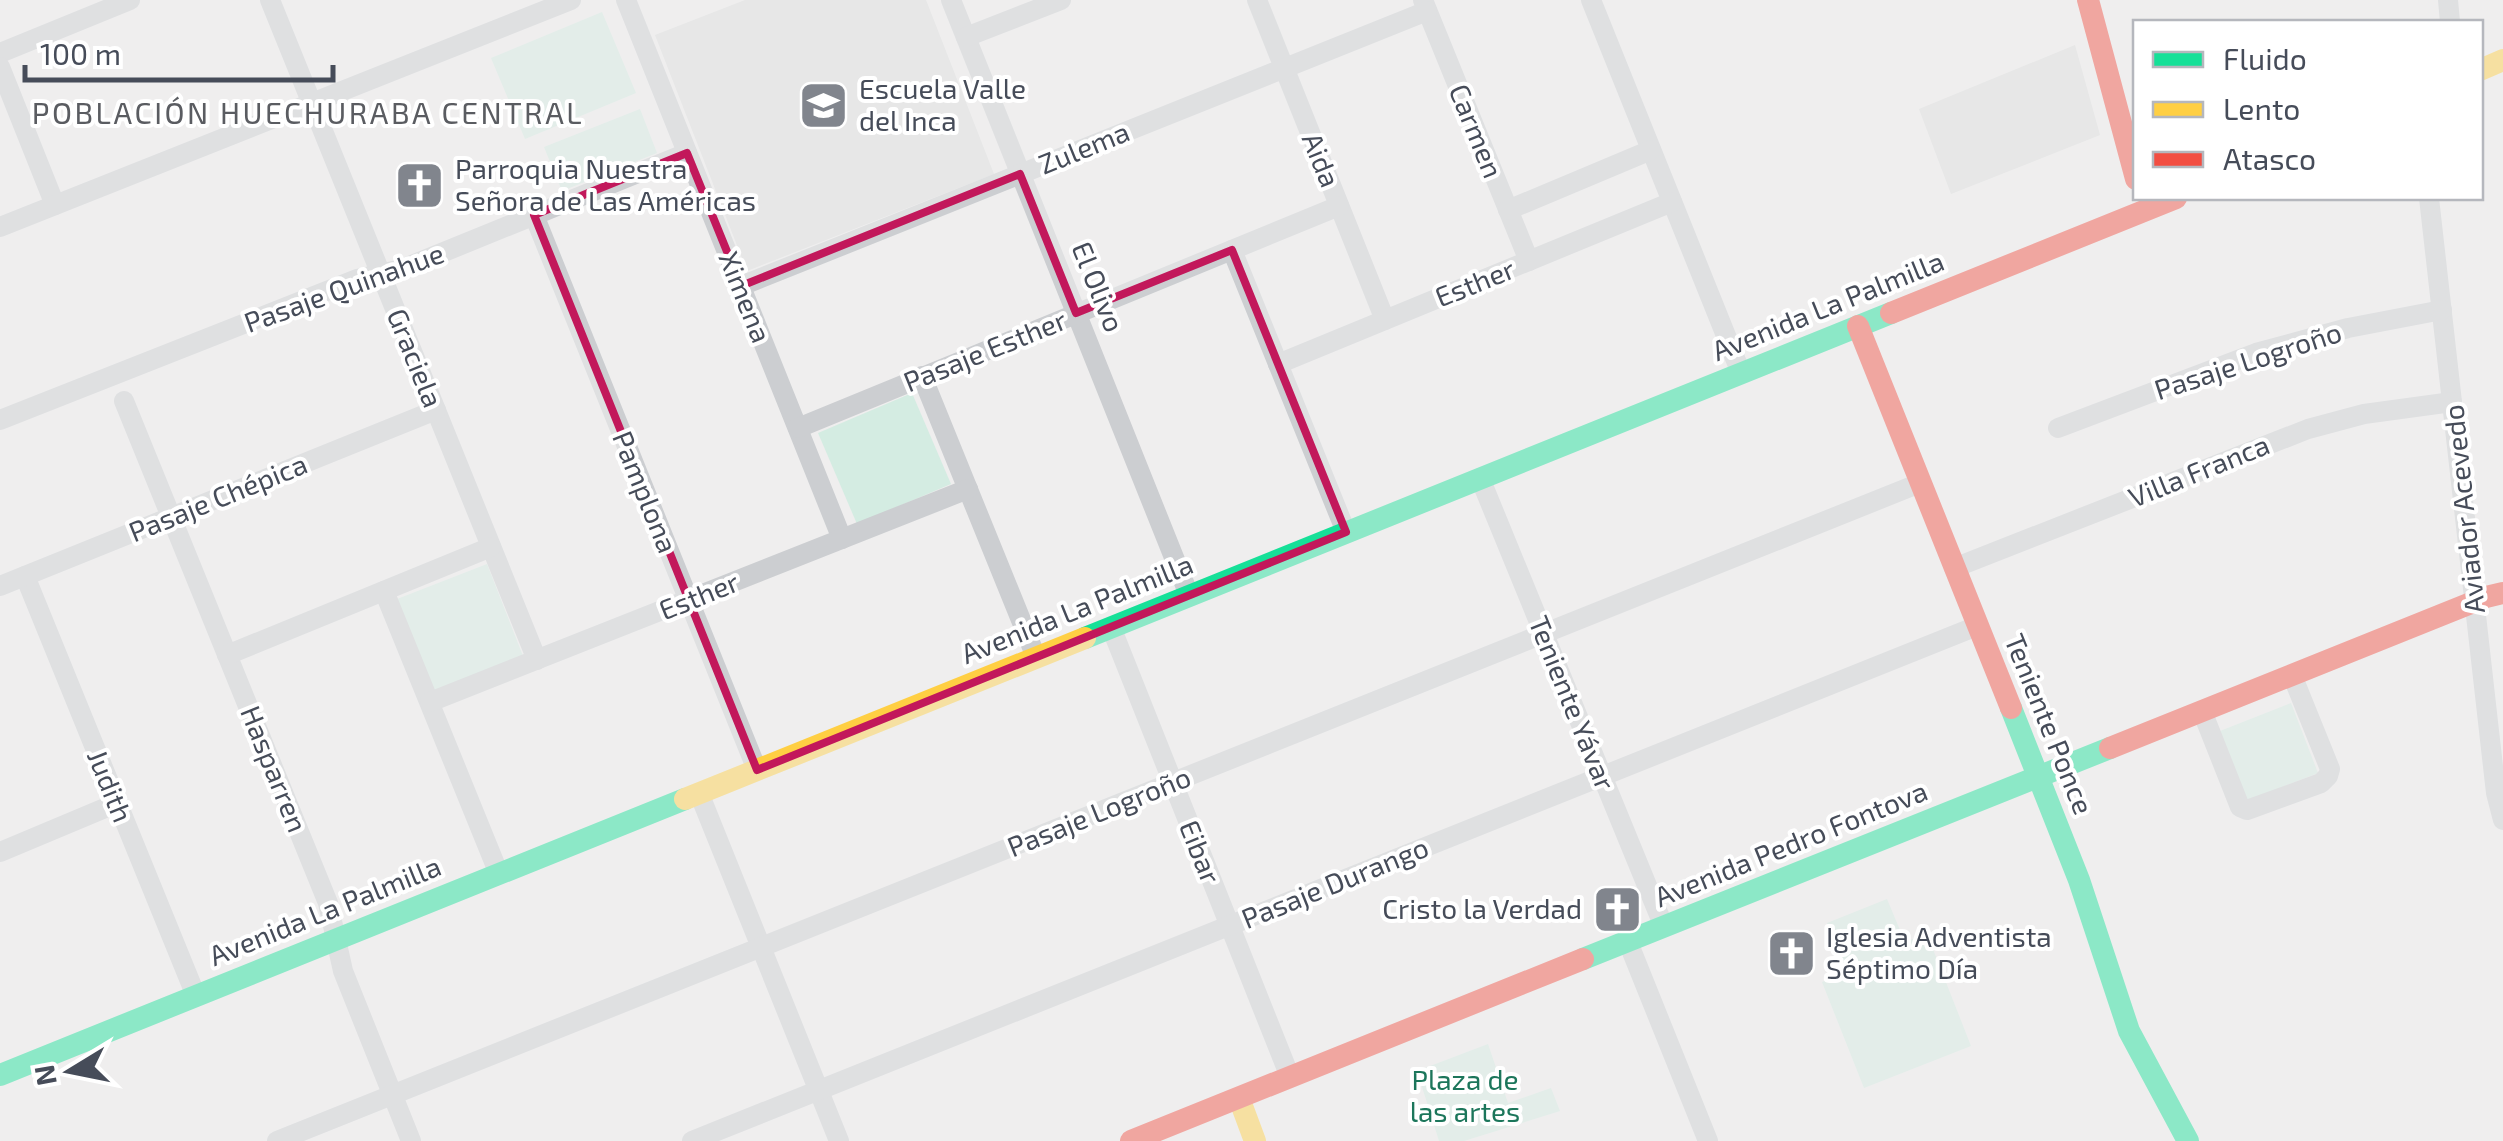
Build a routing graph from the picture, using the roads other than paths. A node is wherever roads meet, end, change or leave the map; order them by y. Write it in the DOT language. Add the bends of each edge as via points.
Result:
graph roads {
  1 [pos="130,0"];
  2 [pos="270,0"];
  3 [pos="571,0"];
  4 [pos="626,0"];
  5 [pos="950,0"];
  6 [pos="1061,0"];
  7 [pos="1257,0"];
  8 [pos="1591,0"];
  9 [pos="2088,0"];
  10 [pos="1425,5"];
  11 [pos="966,37"];
  12 [pos="0,53"];
  13 [pos="0,67"];
  14 [pos="1284,68"];
  15 [pos="312,103"];
  16 [pos="1652,150"];
  17 [pos="687,152"];
  18 [pos="2133,168"];
  19 [pos="1020,174"];
  20 [pos="2429,200"];
  21 [pos="1672,202"];
  22 [pos="2142,204"];
  23 [pos="55,205"];
  24 [pos="1339,206"];
  25 [pos="1508,210"];
  26 [pos="534,215"];
  27 [pos="0,227"];
  28 [pos="1232,250"];
  29 [pos="1528,261"];
  30 [pos="380,274"];
  31 [pos="741,286"];
  32 [pos="2442,310"];
  33 [pos="1076,314"];
  34 [pos="1385,320"];
  35 [pos="1858,326"];
  36 [pos="1278,364"];
  37 [pos="1741,373"];
  38 [pos="922,376"];
  39 [pos="124,401"];
  40 [pos="2452,402"];
  41 [pos="436,410"];
  42 [pos="0,420"];
  43 [pos="798,428"];
  44 [pos="2058,428"];
  45 [pos="1480,478"];
  46 [pos="1920,483"];
  47 [pos="968,489"];
  48 [pos="171,517"];
  49 [pos="1346,532"];
  50 [pos="842,538"];
  51 [pos="491,547"];
  52 [pos="1954,568"];
  53 [pos="25,576"];
  54 [pos="0,586"];
  55 [pos="384,590"];
  56 [pos="2503,594"];
  57 [pos="1190,596"];
  58 [pos="688,600"];
  59 [pos="2474,603"];
  60 [pos="1977,626"];
  61 [pos="1111,627"];
  62 [pos="1544,634"];
  63 [pos="227,655"];
  64 [pos="1036,657"];
  65 [pos="537,660"];
  66 [pos="2292,676"];
  67 [pos="430,702"];
  68 [pos="2202,711"];
  69 [pos="757,770"];
  70 [pos="1602,776"];
  71 [pos="2038,778"];
  72 [pos="1173,782"];
  73 [pos="2500,792"];
  74 [pos="699,793"];
  75 [pos="117,803"];
  76 [pos="2503,820"];
  77 [pos="0,852"];
  78 [pos="499,874"];
  79 [pos="1230,926"];
  80 [pos="1664,927"];
  81 [pos="337,939"];
  82 [pos="1628,942"];
  83 [pos="761,948"];
  84 [pos="196,996"];
  85 [pos="0,1075"];
  86 [pos="1290,1077"];
  87 [pos="818,1090"];
  88 [pos="393,1095"];
  89 [pos="1239,1098"];
  90 [pos="277,1141"];
  91 [pos="411,1141"];
  92 [pos="692,1141"];
  93 [pos="839,1141"];
  94 [pos="1131,1141"];
  95 [pos="1255,1141"];
  96 [pos="1708,1141"];
  97 [pos="2188,1141"];
  1 -- 12 [label="street"];
  2 -- 15 [label="street, Graciela"];
  3 -- 15 [label="street"];
  4 -- 17 [label="street, Ximena"];
  5 -- 11 [label="street, El Olivo"];
  6 -- 11 [label="street"];
  7 -- 14 [label="street, Aida"];
  8 -- 16 [label="street"];
  9 -- 18 [label="street"];
  10 -- 14 [label="street, Zulema"];
  10 -- 25 [label="street, Carmen"];
  11 -- 19 [label="street, El Olivo"];
  13 -- 23 [label="street"];
  14 -- 19 [label="street, Zulema"];
  14 -- 24 [label="street, Aida"];
  15 -- 23 [label="street"];
  15 -- 30 [label="street, Graciela"];
  16 -- 21 [label="street"];
  16 -- 25 [label="street"];
  17 -- 26 [label="street, Pasaje Quinahue"];
  17 -- 31 [label="street, Ximena"];
  19 -- 31 [label="street, Zulema"];
  19 -- 33 [label="street, El Olivo"];
  20 -- 32 [label="street, Aviador Acevedo"];
  21 -- 29 [label="street, Esther"];
  21 -- 37 [label="street"];
  22 -- 35 [label="street, Avenida La Palmilla"];
  23 -- 27 [label="street"];
  24 -- 28 [label="street, Pasaje Esther"];
  24 -- 34 [label="street, Aida"];
  25 -- 29 [label="street, Carmen"];
  26 -- 30 [label="street, Pasaje Quinahue"];
  26 -- 58 [label="street, Pamplona"];
  28 -- 33 [label="street, Pasaje Esther"];
  28 -- 36 [label="street"];
  29 -- 34 [label="street, Esther"];
  30 -- 41 [label="street, Graciela"];
  30 -- 42 [label="street, Pasaje Quinahue"];
  31 -- 43 [label="street, Ximena"];
  32 -- 40 [label="street, Aviador Acevedo"];
  32 -- 44 [label="street, Pasaje Logroño" via="2256,352"];
  33 -- 38 [label="street, Pasaje Esther"];
  33 -- 57 [label="street, El Olivo"];
  34 -- 36 [label="street, Esther"];
  35 -- 37 [label="street, Avenida La Palmilla"];
  35 -- 46 [label="street, Teniente Ponce"];
  36 -- 49 [label="street"];
  37 -- 45 [label="street, Avenida La Palmilla"];
  38 -- 43 [label="street, Pasaje Esther"];
  38 -- 47 [label="street"];
  39 -- 48 [label="street, Hasparren"];
  40 -- 52 [label="street, Villa Franca" via="2308,429"];
  40 -- 59 [label="street, Aviador Acevedo"];
  41 -- 48 [label="street, Pasaje Chépica"];
  41 -- 51 [label="street, Graciela"];
  43 -- 50 [label="street, Ximena"];
  45 -- 49 [label="street, Avenida La Palmilla"];
  45 -- 62 [label="street, Teniente Yávar"];
  46 -- 52 [label="street, Teniente Ponce"];
  46 -- 62 [label="street, Pasaje Logroño"];
  47 -- 50 [label="street, Esther"];
  47 -- 64 [label="street"];
  48 -- 53 [label="street, Pasaje Chépica"];
  48 -- 63 [label="street, Hasparren"];
  49 -- 57 [label="street, Avenida La Palmilla"];
  50 -- 58 [label="street, Esther"];
  51 -- 55 [label="street"];
  51 -- 65 [label="street, Graciela"];
  52 -- 60 [label="street, Teniente Ponce"];
  53 -- 54 [label="street, Pasaje Chépica"];
  53 -- 75 [label="street, Judith"];
  55 -- 63 [label="street"];
  55 -- 67 [label="street"];
  56 -- 59 [label="street, Avenida Pedro Fontova"];
  57 -- 61 [label="street, Avenida La Palmilla"];
  58 -- 65 [label="street, Esther"];
  58 -- 69 [label="street, Pamplona"];
  59 -- 66 [label="street, Avenida Pedro Fontova"];
  59 -- 73 [label="street, Aviador Acevedo"];
  60 -- 70 [label="street, Pasaje Durango"];
  60 -- 71 [label="street, Teniente Ponce"];
  61 -- 64 [label="street, Avenida La Palmilla"];
  61 -- 72 [label="street, Eibar"];
  62 -- 70 [label="street, Teniente Yávar"];
  62 -- 72 [label="street, Pasaje Logroño"];
  63 -- 81 [label="street, Hasparren"];
  64 -- 69 [label="street, Avenida La Palmilla"];
  65 -- 67 [label="street, Esther"];
  66 -- 68 [label="street, Avenida Pedro Fontova"];
  66 -- 68 [label="street" via="2330,770 2320,783 2248,810 2240,807"];
  67 -- 78 [label="street"];
  68 -- 71 [label="street, Avenida Pedro Fontova"];
  69 -- 74 [label="street, Avenida La Palmilla"];
  70 -- 79 [label="street, Pasaje Durango"];
  70 -- 80 [label="street, Teniente Yávar"];
  71 -- 80 [label="street, Avenida Pedro Fontova"];
  71 -- 97 [label="street, Teniente Ponce" via="2129,1031"];
  72 -- 79 [label="street, Eibar"];
  72 -- 83 [label="street, Pasaje Logroño"];
  73 -- 76 [label="street, Aviador Acevedo"];
  74 -- 78 [label="street, Avenida La Palmilla"];
  74 -- 83 [label="street"];
  75 -- 77 [label="street"];
  75 -- 84 [label="street, Judith"];
  78 -- 81 [label="street, Avenida La Palmilla"];
  79 -- 86 [label="street, Eibar"];
  79 -- 87 [label="street, Pasaje Durango"];
  80 -- 82 [label="street, Avenida Pedro Fontova"];
  81 -- 84 [label="street, Avenida La Palmilla"];
  81 -- 88 [label="street, Hasparren"];
  82 -- 86 [label="street, Avenida Pedro Fontova"];
  82 -- 96 [label="street"];
  83 -- 87 [label="street"];
  83 -- 88 [label="street, Pasaje Logroño"];
  84 -- 85 [label="street, Avenida La Palmilla"];
  86 -- 89 [label="street, Avenida Pedro Fontova"];
  87 -- 92 [label="street, Pasaje Durango"];
  87 -- 93 [label="street"];
  88 -- 90 [label="street, Pasaje Logroño"];
  88 -- 91 [label="street, Hasparren"];
  89 -- 94 [label="street, Avenida Pedro Fontova"];
  89 -- 95 [label="street"];
}
